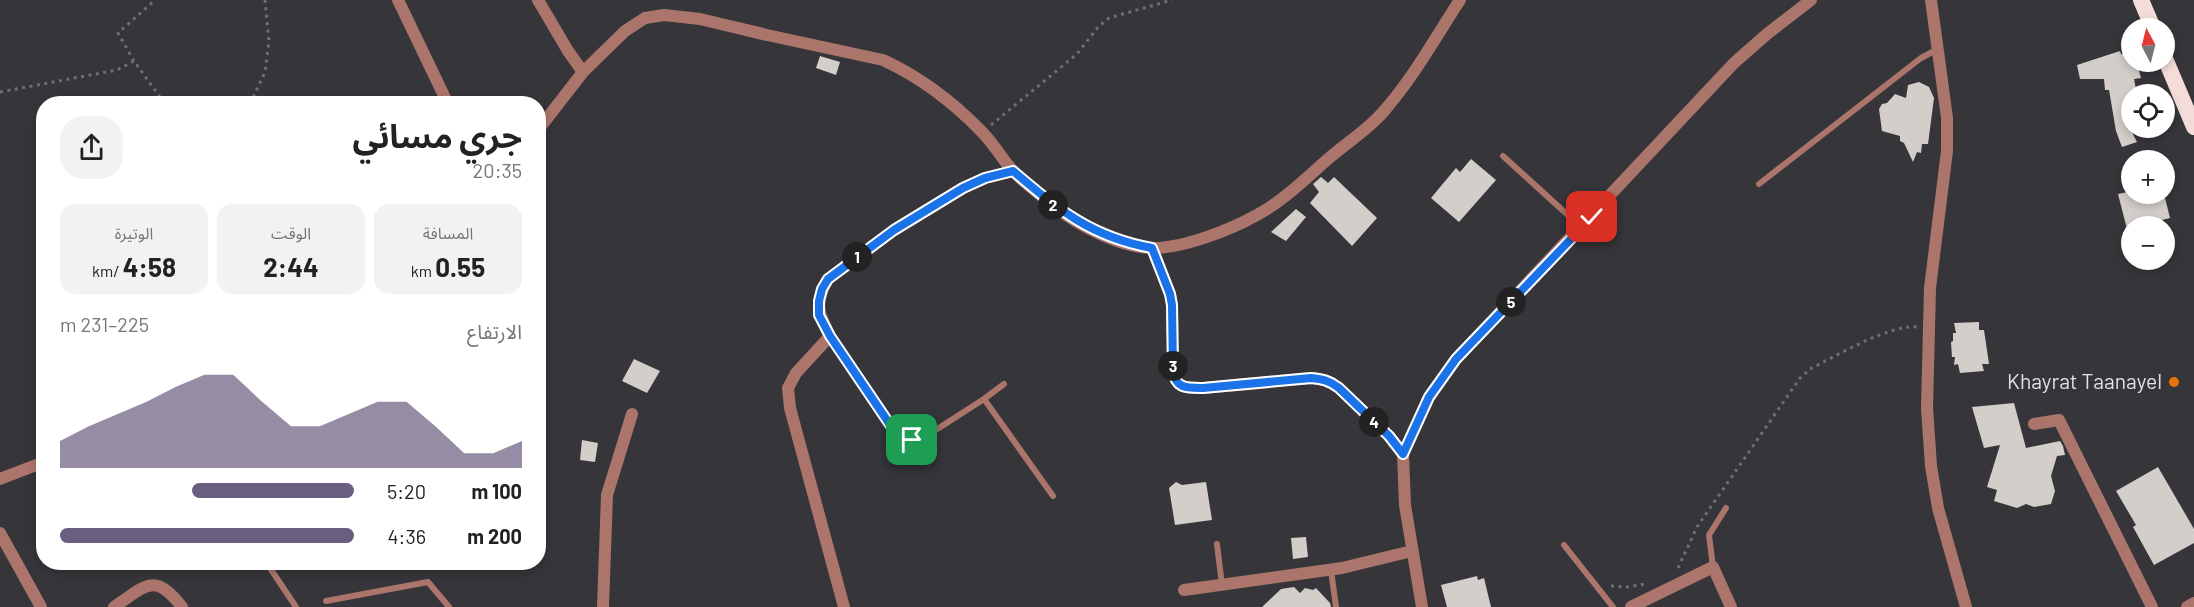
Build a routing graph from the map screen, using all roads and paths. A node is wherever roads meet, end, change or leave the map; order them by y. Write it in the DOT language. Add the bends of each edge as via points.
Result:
graph roads {
  1 [pos="155,0"];
  2 [pos="265,0"];
  3 [pos="398,0"];
  4 [pos="538,0"];
  5 [pos="1172,0"];
  6 [pos="1460,0"];
  7 [pos="1811,0"];
  8 [pos="1932,0"];
  9 [pos="2141,0"];
  10 [pos="2149,18"];
  11 [pos="1938,49"];
  12 [pos="134,61"];
  13 [pos="583,72"];
  14 [pos="2171,72"];
  15 [pos="0,92"];
  16 [pos="159,96"];
  17 [pos="254,96"];
  18 [pos="444,96"];
  19 [pos="546,120"];
  20 [pos="2194,127"];
  21 [pos="983,132"];
  22 [pos="1503,156"];
  23 [pos="1013,171"];
  24 [pos="1760,184"];
  25 [pos="1582,228"];
  26 [pos="1152,248"];
  27 [pos="1928,328"];
  28 [pos="830,336"];
  29 [pos="1004,384"];
  30 [pos="984,399"];
  31 [pos="632,414"];
  32 [pos="2034,423"];
  33 [pos="1403,454"];
  34 [pos="36,465"];
  35 [pos="0,480"];
  36 [pos="1053,496"];
  37 [pos="1726,508"];
  38 [pos="0,533"];
  39 [pos="1217,544"];
  40 [pos="1564,545"];
  41 [pos="1412,551"];
  42 [pos="1713,567"];
  43 [pos="271,570"];
  44 [pos="1331,570"];
  45 [pos="1671,573"];
  46 [pos="1654,582"];
  47 [pos="1222,586"];
  48 [pos="1597,586"];
  49 [pos="1184,590"];
  50 [pos="326,601"];
  51 [pos="2194,603"];
  52 [pos="41,607"];
  53 [pos="114,607"];
  54 [pos="182,607"];
  55 [pos="296,607"];
  56 [pos="449,607"];
  57 [pos="603,607"];
  58 [pos="844,607"];
  59 [pos="1336,607"];
  60 [pos="1422,607"];
  61 [pos="1613,607"];
  62 [pos="1631,607"];
  63 [pos="1731,607"];
  64 [pos="1965,607"];
  65 [pos="2152,607"];
  66 [pos="2187,607"];
  1 -- 12 [label="path" via="118,33"];
  2 -- 17 [label="path" via="269,42 265,72"];
  3 -- 18 [label="street"];
  4 -- 13 [label="street"];
  5 -- 21 [label="path" via="1109,18 1077,54"];
  6 -- 26 [label="street" via="1389,106 1285,196 1235,225 1198,239"];
  7 -- 25 [label="street" via="1734,63"];
  8 -- 11 [label="street"];
  9 -- 10 [label="highway"];
  11 -- 24 [label="lane" via="1921,58"];
  11 -- 27 [label="street" via="1947,151"];
  12 -- 15 [label="path" via="117,70"];
  12 -- 16 [label="path"];
  13 -- 19 [label="street"];
  13 -- 21 [label="street" via="625,31 645,18 664,15 700,19 884,60 914,76"];
  14 -- 20 [label="highway"];
  21 -- 23 [label="street"];
  22 -- 25 [label="lane"];
  23 -- 26 [label="street" via="1087,227 1112,239"];
  23 -- 28 [label="street" via="963,188 894,230 828,279 822,289 819,315"];
  25 -- 33 [label="street" via="1456,359 1424,407"];
  26 -- 33 [label="street" via="1170,294 1173,369 1178,384 1203,388 1321,379 1339,388"];
  27 -- 45 [label="path" via="1907,326 1891,330 1810,369 1800,378 1697,527 1679,568"];
  27 -- 64 [label="street" via="1926,397 1931,466 1938,508"];
  28 -- 30 [label="lane" via="897,435 912,440 928,435"];
  28 -- 58 [label="street" via="796,373 788,388 790,408"];
  29 -- 30 [label="lane"];
  30 -- 36 [label="lane"];
  31 -- 57 [label="street" via="607,495"];
  32 -- 65 [label="street" via="2059,420"];
  33 -- 41 [label="street"];
  34 -- 35 [label="street"];
  37 -- 42 [label="lane" via="1709,535"];
  38 -- 52 [label="street"];
  39 -- 47 [label="lane"];
  40 -- 48 [label="lane"];
  41 -- 44 [label="street"];
  41 -- 60 [label="street"];
  42 -- 62 [label="street"];
  42 -- 63 [label="street"];
  43 -- 55 [label="lane"];
  44 -- 47 [label="street"];
  44 -- 59 [label="lane"];
  46 -- 48 [label="path" via="1627,587"];
  47 -- 49 [label="street"];
  48 -- 61 [label="lane"];
  50 -- 56 [label="lane" via="428,582"];
  51 -- 66 [label="street"];
  53 -- 54 [label="street" via="153,585 164,587"];
}
